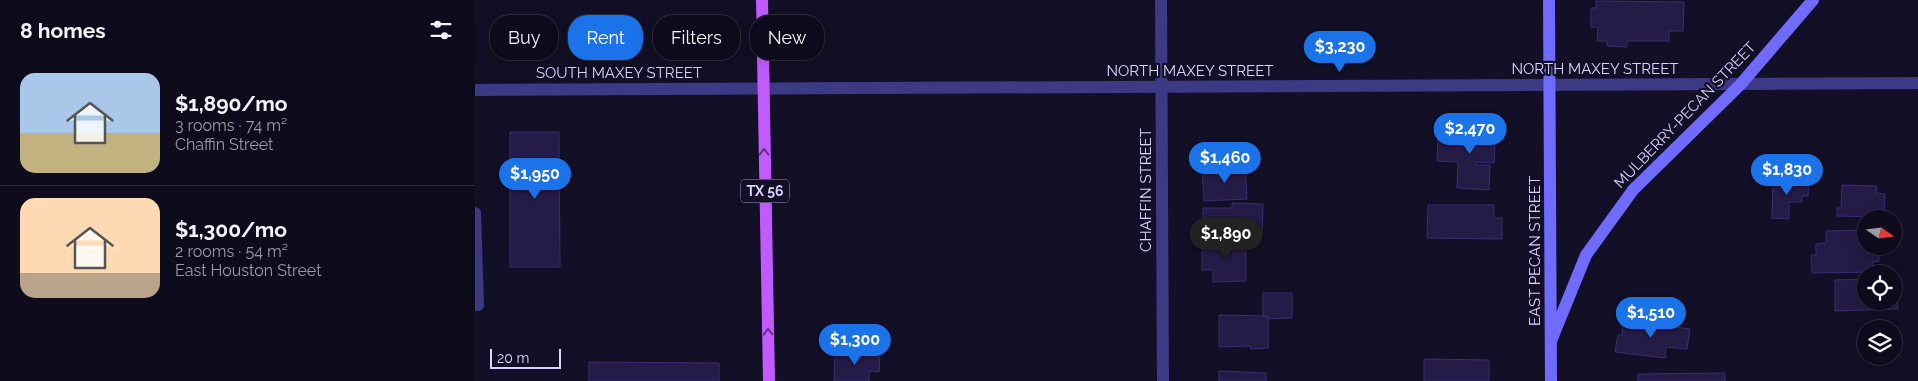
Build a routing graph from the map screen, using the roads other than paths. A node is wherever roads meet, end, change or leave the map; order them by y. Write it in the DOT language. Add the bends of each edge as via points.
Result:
graph roads {
  1 [pos="762,0"];
  2 [pos="1161,0"];
  3 [pos="1549,0"];
  4 [pos="1813,0"];
  5 [pos="1918,83"];
  6 [pos="1740,84"];
  7 [pos="1550,86"];
  8 [pos="1163,88"];
  9 [pos="762,89"];
  10 [pos="475,90"];
  11 [pos="475,213"];
  12 [pos="475,305"];
  13 [pos="1551,341"];
  14 [pos="769,381"];
  15 [pos="1163,381"];
  16 [pos="1551,381"];
  1 -- 9 [label="main road, TX 56"];
  2 -- 8 [label="street, CHAFFIN STREET"];
  3 -- 7 [label="street, EAST PECAN STREET"];
  4 -- 6 [label="street, MULBERRY-PECAN STREET"];
  5 -- 6 [label="street, NORTH MAXEY STREET"];
  6 -- 7 [label="street, NORTH MAXEY STREET"];
  6 -- 13 [label="street, MULBERRY-PECAN STREET" via="1633,190 1586,254"];
  7 -- 8 [label="street, NORTH MAXEY STREET"];
  7 -- 13 [label="street, EAST PECAN STREET"];
  8 -- 9 [label="street, NORTH MAXEY STREET"];
  8 -- 15 [label="street, CHAFFIN STREET"];
  9 -- 10 [label="street, SOUTH MAXEY STREET"];
  14 -- 9 [label="main road, TX 56, one-way"];
  11 -- 12 [label="street" via="478,305"];
  13 -- 16 [label="street, EAST PECAN STREET"];
}
